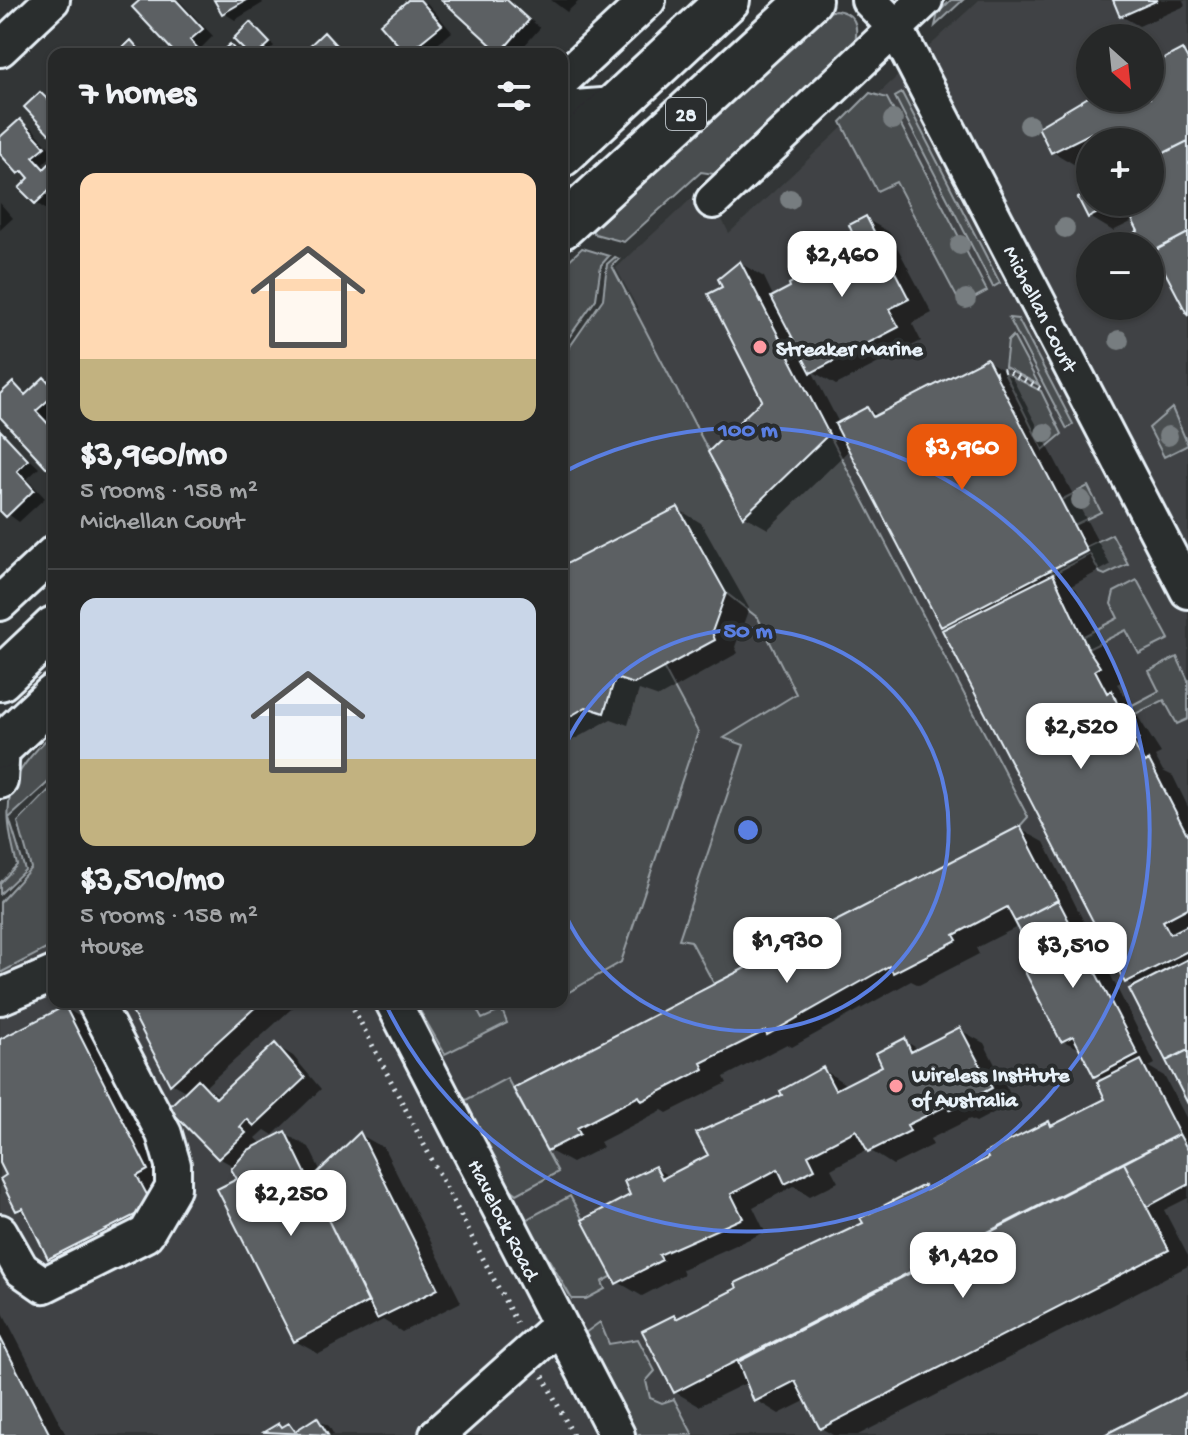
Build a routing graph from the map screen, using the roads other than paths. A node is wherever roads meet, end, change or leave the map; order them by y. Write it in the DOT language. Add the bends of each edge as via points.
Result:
graph roads {
  1 [pos="52,0"];
  2 [pos="648,0"];
  3 [pos="728,0"];
  4 [pos="810,0"];
  5 [pos="869,0"];
  6 [pos="925,0"];
  7 [pos="894,13"];
  8 [pos="0,49"];
  9 [pos="568,74"];
  10 [pos="615,105"];
  11 [pos="568,109"];
  12 [pos="568,149"];
  13 [pos="713,201"];
  14 [pos="568,222"];
  15 [pos="48,559"];
  16 [pos="1188,591"];
  17 [pos="0,603"];
  18 [pos="48,634"];
  19 [pos="0,679"];
  20 [pos="48,703"];
  21 [pos="1,758"];
  22 [pos="48,977"];
  23 [pos="0,997"];
  24 [pos="98,1008"];
  25 [pos="396,1008"];
  26 [pos="0,1232"];
  27 [pos="560,1325"];
  28 [pos="437,1435"];
  29 [pos="617,1435"];
  1 -- 8 [label="street"];
  2 -- 9 [label="street"];
  3 -- 10 [label="main road, 28"];
  4 -- 14 [label="main road, 28"];
  5 -- 7 [label="street, Michellan Court"];
  6 -- 7 [label="street"];
  7 -- 13 [label="street"];
  7 -- 16 [label="street, Michellan Court"];
  10 -- 11 [label="street"];
  10 -- 12 [label="main road, 28"];
  15 -- 17 [label="street"];
  18 -- 19 [label="main road"];
  20 -- 21 [label="main road"];
  22 -- 23 [label="street"];
  24 -- 26 [label="street" via="164,1134 173,1188 146,1234 44,1285 21,1269"];
  25 -- 27 [label="street, Havelock Road"];
  27 -- 28 [label="street"];
  27 -- 29 [label="street, Havelock Road"];
}
